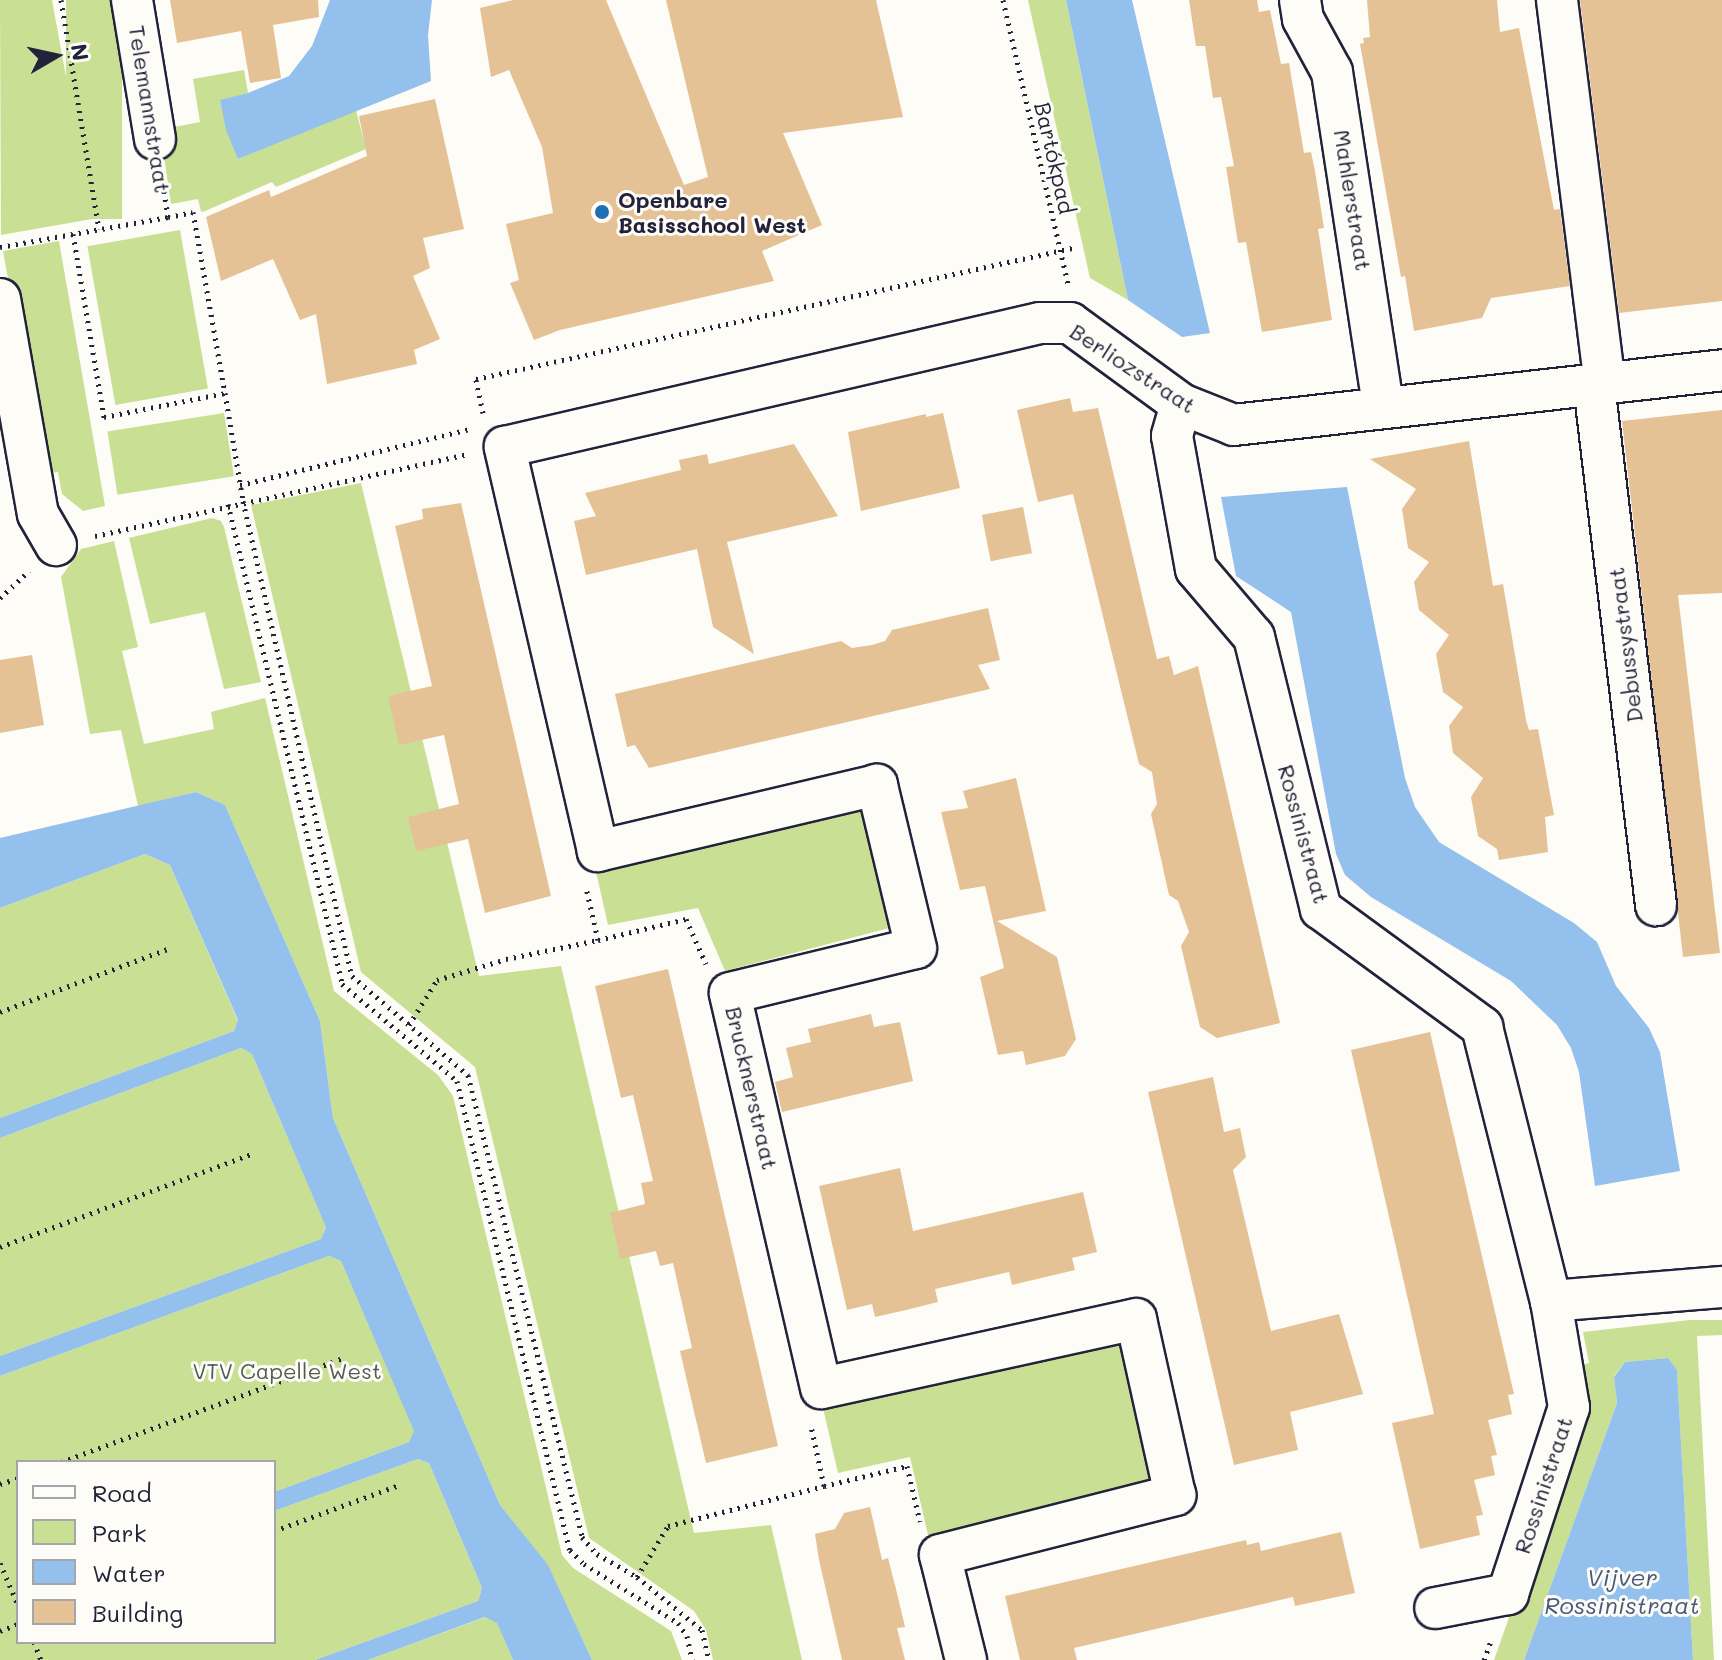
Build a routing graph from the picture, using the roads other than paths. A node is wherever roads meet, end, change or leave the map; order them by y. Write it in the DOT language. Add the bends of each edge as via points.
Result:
graph roads {
  1 [pos="132,0"];
  2 [pos="1300,0"];
  3 [pos="1557,0"];
  4 [pos="155,139"];
  5 [pos="0,299"];
  6 [pos="1722,370"];
  7 [pos="1600,384"];
  8 [pos="1181,404"];
  9 [pos="1383,407"];
  10 [pos="505,447"];
  11 [pos="56,545"];
  12 [pos="1656,905"];
  13 [pos="1722,1287"];
  14 [pos="1551,1301"];
  15 [pos="1435,1608"];
  16 [pos="966,1660"];
  1 -- 4 [label="street, Telemannstraat"];
  2 -- 9 [label="street, Mahlerstraat" via="1303,19 1332,72"];
  3 -- 7 [label="street, Debussystraat"];
  5 -- 11 [label="street" via="38,514"];
  6 -- 7 [label="street, Berliozstraat"];
  7 -- 9 [label="street, Berliozstraat"];
  7 -- 12 [label="street, Debussystraat"];
  8 -- 9 [label="street, Berliozstraat" via="1234,425"];
  8 -- 10 [label="street, Berliozstraat" via="1070,323 1040,323"];
  8 -- 14 [label="street, Rossinistraat" via="1172,436 1196,569 1254,637 1321,909 1482,1027"];
  10 -- 16 [label="street, Brucknerstraat" via="598,851 877,785 916,948 730,993 821,1388 1136,1319 1175,1495 940,1555"];
  13 -- 14 [label="street"];
  14 -- 15 [label="street, Rossinistraat" via="1569,1407 1508,1594"];
}
